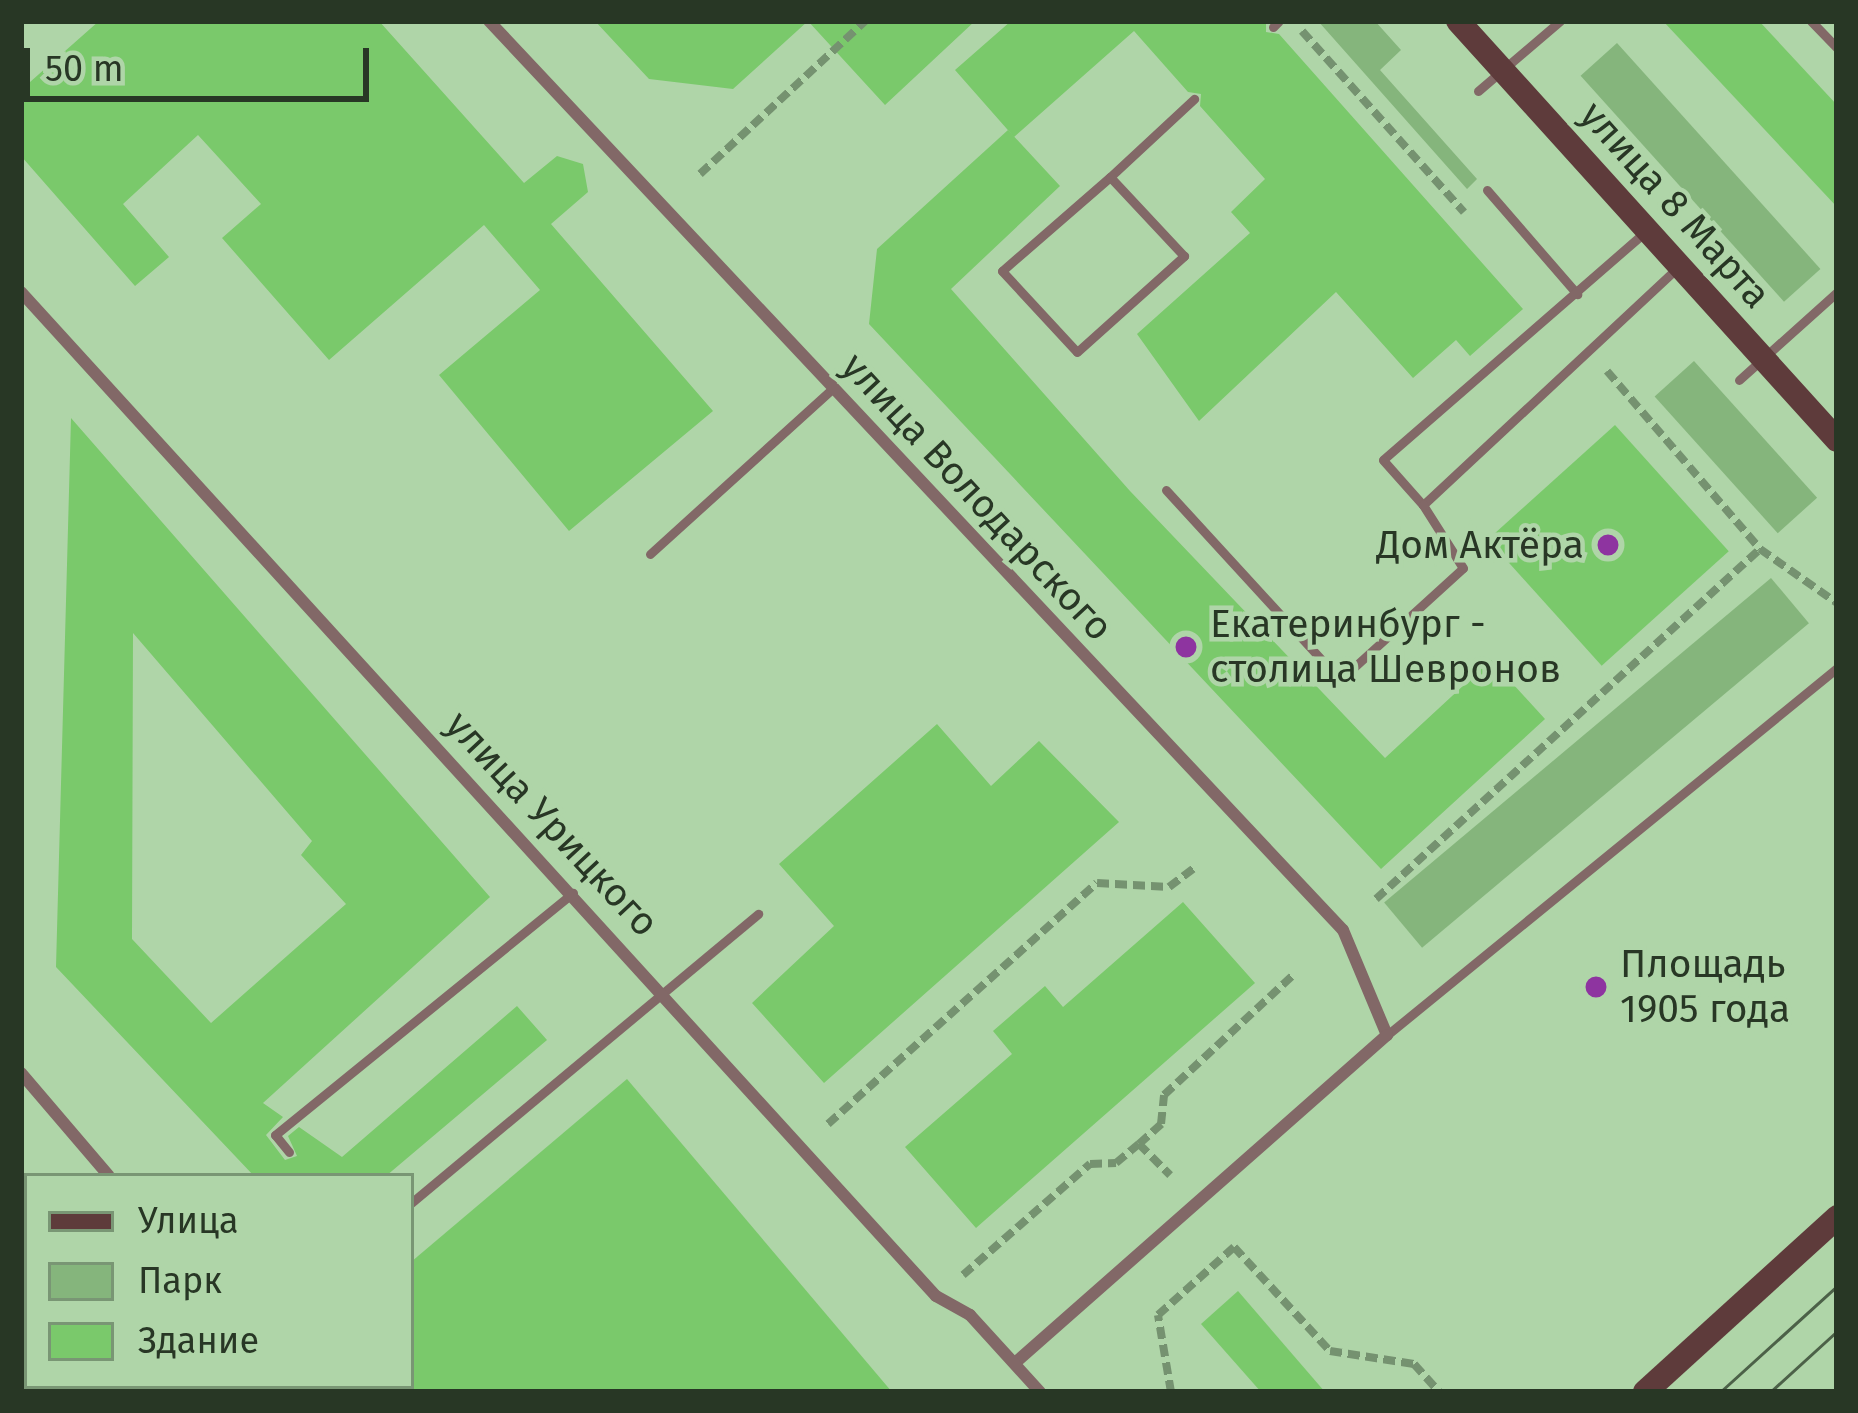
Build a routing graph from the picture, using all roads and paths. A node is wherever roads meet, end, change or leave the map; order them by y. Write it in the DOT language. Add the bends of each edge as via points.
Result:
graph roads {
  1 [pos="489,21"];
  2 [pos="865,21"];
  3 [pos="1293,21"];
  4 [pos="1458,21"];
  5 [pos="1560,21"];
  6 [pos="1811,21"];
  7 [pos="1837,48"];
  8 [pos="1504,72"];
  9 [pos="1478,91"];
  10 [pos="1194,99"];
  11 [pos="700,174"];
  12 [pos="1111,177"];
  13 [pos="1439,185"];
  14 [pos="1487,190"];
  15 [pos="1649,229"];
  16 [pos="1681,264"];
  17 [pos="21,292"];
  18 [pos="1837,292"];
  19 [pos="1577,294"];
  20 [pos="1765,358"];
  21 [pos="1739,380"];
  22 [pos="833,388"];
  23 [pos="1629,397"];
  24 [pos="1837,440"];
  25 [pos="1166,490"];
  26 [pos="1423,505"];
  27 [pos="1760,549"];
  28 [pos="650,554"];
  29 [pos="1837,603"];
  30 [pos="1837,668"];
  31 [pos="1196,867"];
  32 [pos="574,893"];
  33 [pos="1376,899"];
  34 [pos="758,914"];
  35 [pos="1294,974"];
  36 [pos="665,991"];
  37 [pos="1387,1035"];
  38 [pos="21,1073"];
  39 [pos="828,1124"];
  40 [pos="1139,1144"];
  41 [pos="289,1152"];
  42 [pos="106,1173"];
  43 [pos="1170,1175"];
  44 [pos="414,1200"];
  45 [pos="1837,1217"];
  46 [pos="963,1275"];
  47 [pos="1015,1363"];
  48 [pos="1040,1392"];
  49 [pos="1171,1392"];
  50 [pos="1439,1392"];
  51 [pos="1645,1392"];
  1 -- 22 [label="street, улица Володарского"];
  2 -- 11 [label="path"];
  3 -- 13 [label="path"];
  4 -- 8 [label="street, улица 8 Марта"];
  5 -- 8 [label="lane"];
  6 -- 7 [label="lane"];
  8 -- 9 [label="lane"];
  8 -- 15 [label="street, улица 8 Марта"];
  10 -- 12 [label="lane"];
  12 -- 12 [label="lane" via="1184,256 1077,352 1002,271"];
  14 -- 19 [label="lane"];
  15 -- 16 [label="street, улица 8 Марта"];
  15 -- 19 [label="lane"];
  16 -- 20 [label="street, улица 8 Марта"];
  16 -- 26 [label="lane"];
  17 -- 32 [label="street, улица Урицкого"];
  18 -- 20 [label="lane"];
  19 -- 26 [label="lane" via="1383,460"];
  20 -- 21 [label="lane"];
  20 -- 24 [label="street, улица 8 Марта"];
  22 -- 28 [label="lane"];
  22 -- 37 [label="street, улица Володарского" via="1343,930"];
  23 -- 27 [label="path"];
  25 -- 26 [label="lane" via="1340,680 1462,568"];
  27 -- 29 [label="path"];
  27 -- 33 [label="path"];
  30 -- 37 [label="lane"];
  31 -- 39 [label="path" via="1169,887 1097,884"];
  32 -- 36 [label="street, улица Урицкого"];
  32 -- 41 [label="lane" via="275,1135"];
  34 -- 36 [label="lane"];
  35 -- 40 [label="path" via="1164,1095 1161,1124"];
  36 -- 44 [label="lane"];
  36 -- 47 [label="street, улица Урицкого" via="936,1296 970,1315"];
  37 -- 47 [label="street"];
  38 -- 42 [label="street"];
  40 -- 43 [label="path"];
  40 -- 46 [label="path" via="1116,1163 1090,1164"];
  45 -- 51 [label="street"];
  47 -- 48 [label="street, улица Урицкого"];
  49 -- 50 [label="path" via="1158,1315 1234,1247 1330,1352 1414,1364"];
}
